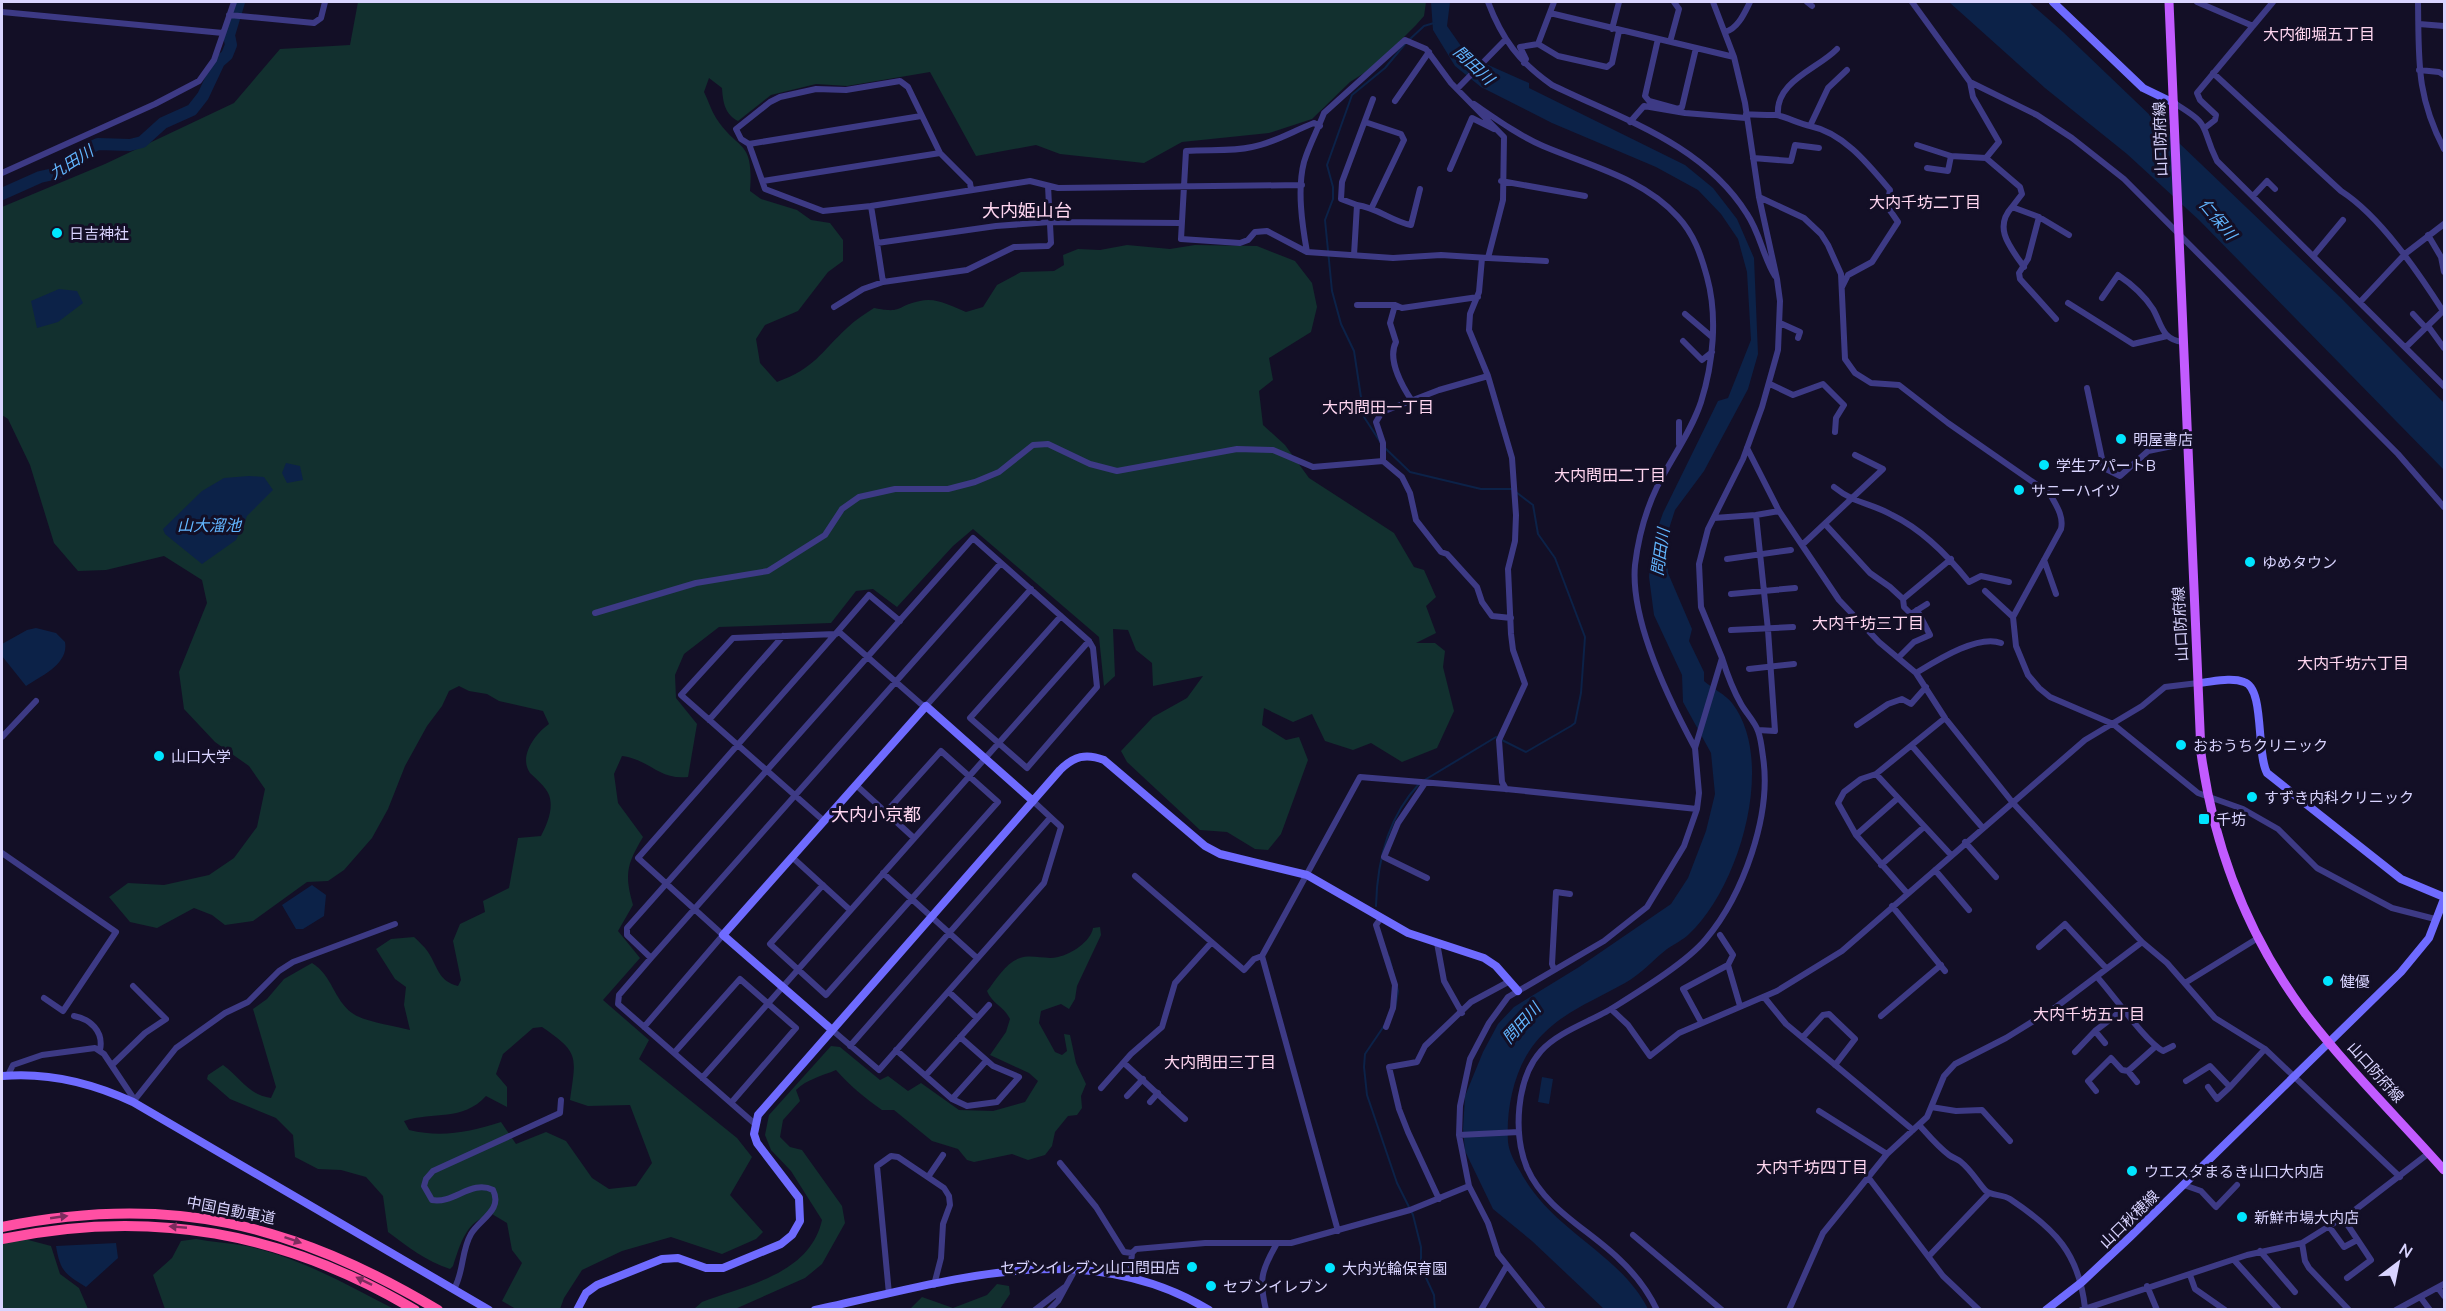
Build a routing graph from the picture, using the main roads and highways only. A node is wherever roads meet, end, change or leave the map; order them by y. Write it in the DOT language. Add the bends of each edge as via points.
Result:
graph roads {
  1 [pos="2169,2"];
  2 [pos="2445,1170"];
  3 [pos="2,1227"];
  4 [pos="2,1239"];
  5 [pos="415,1310"];
  6 [pos="438,1310"];
  1 -- 2 [label="main road, 山口防府線" via="2201,753 2208,797 2228,871 2258,938 2294,997"];
  3 -- 6 [label="highway, 中国自動車道, one-way" via="55,1217 123,1213 190,1216 223,1222 285,1237 344,1258"];
  5 -- 4 [label="highway, 中国自動車道, one-way" via="312,1258 219,1233 121,1225 58,1229"];
}
